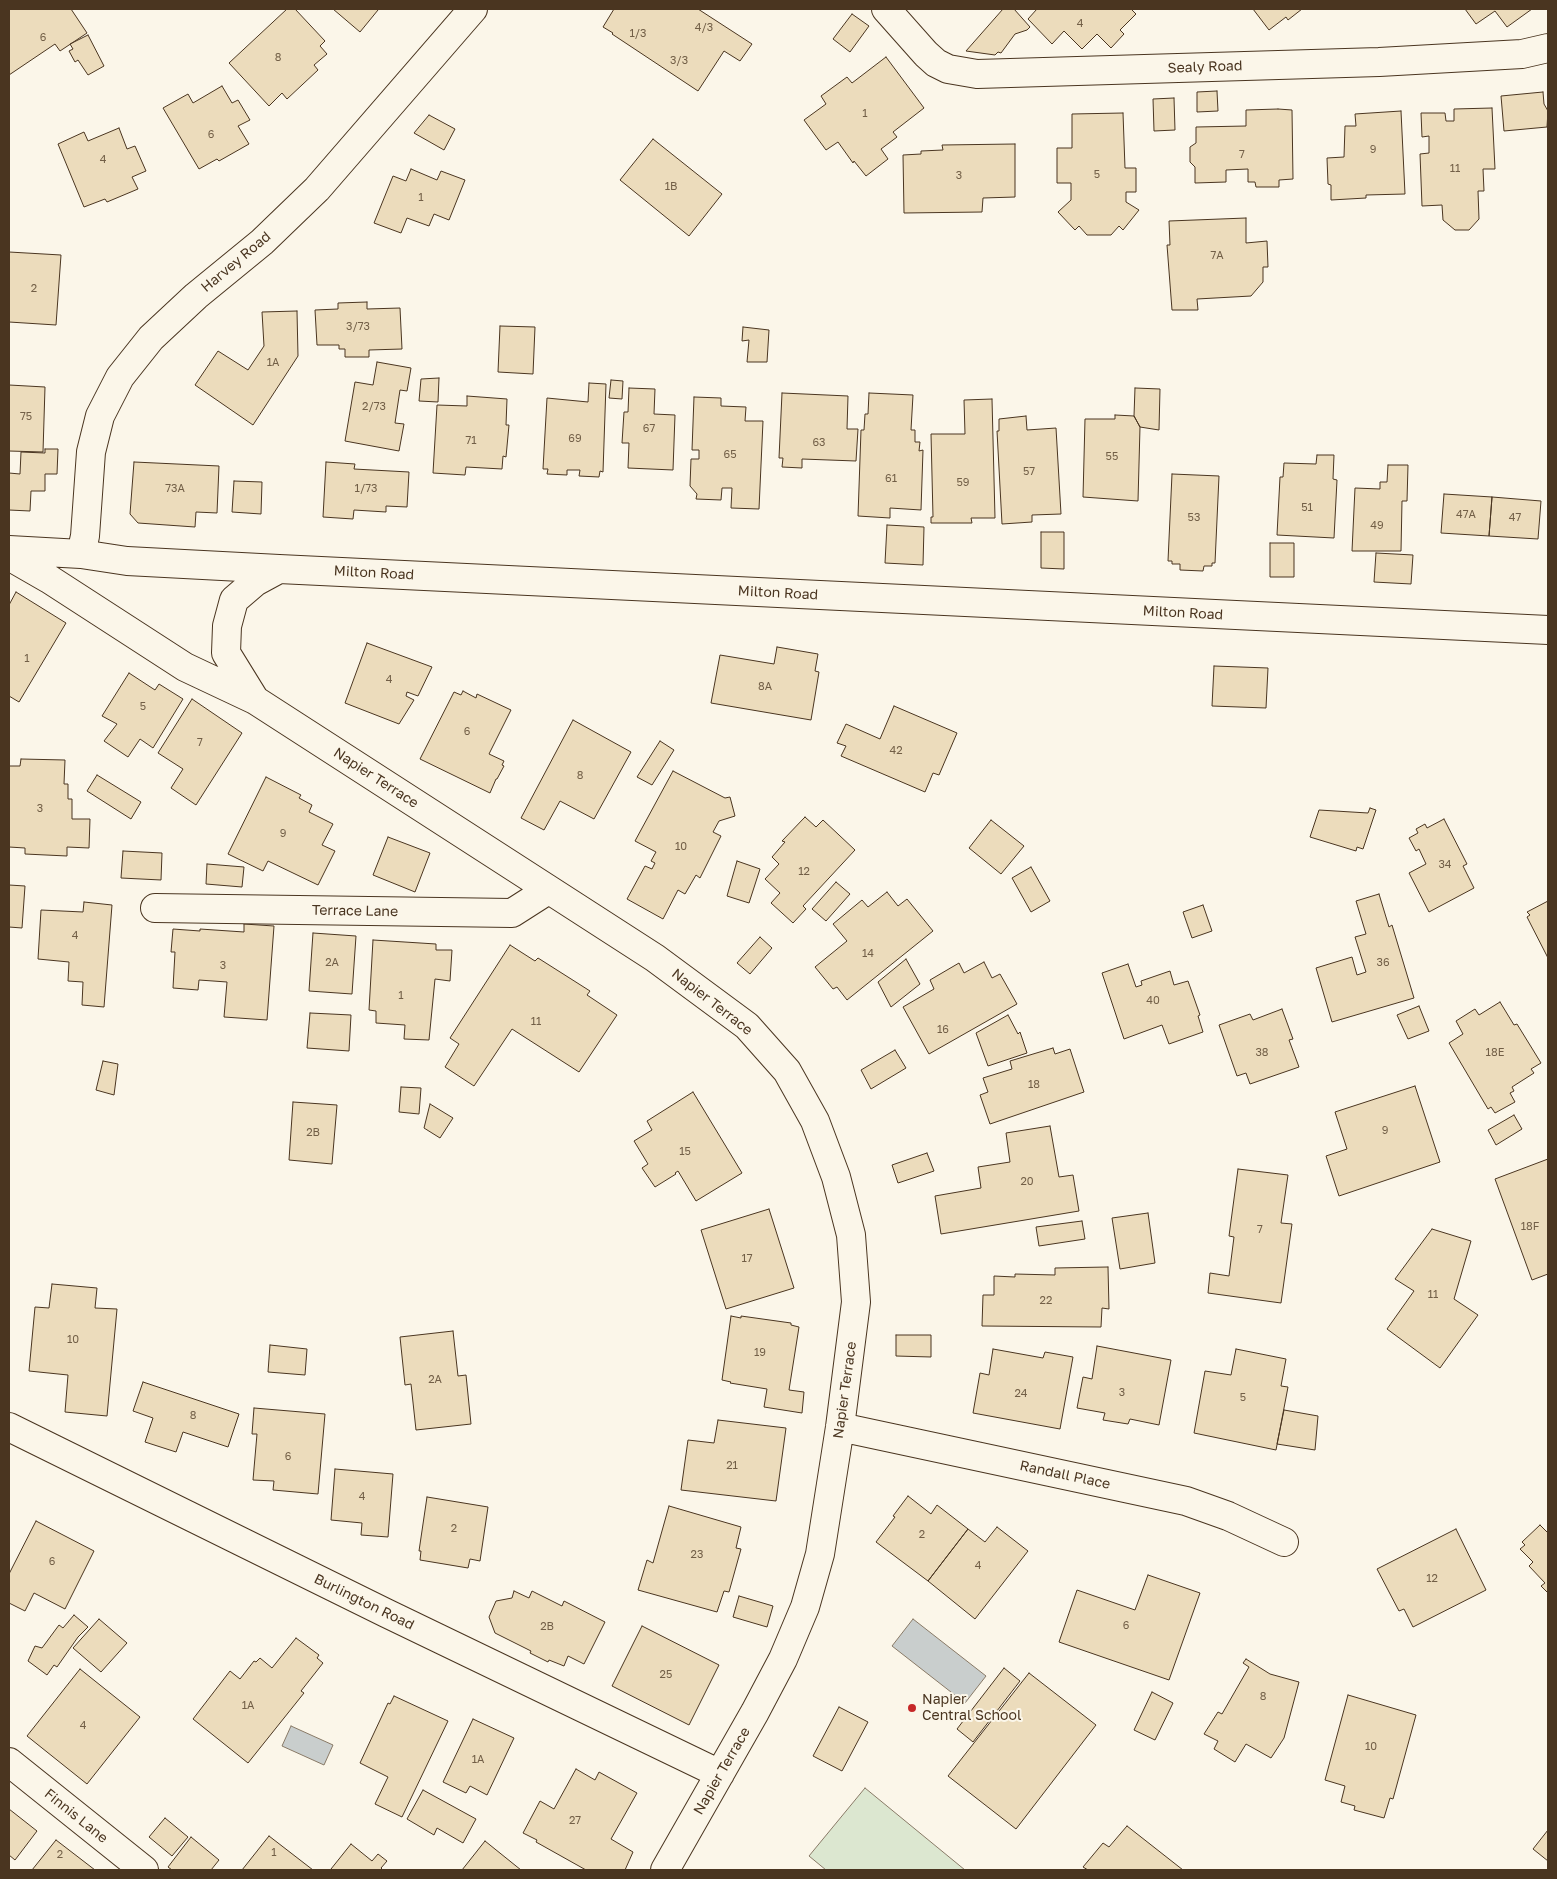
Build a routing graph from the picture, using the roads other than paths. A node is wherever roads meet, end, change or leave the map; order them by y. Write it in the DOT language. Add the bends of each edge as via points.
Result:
graph roads {
  1 [pos="473,9"];
  2 [pos="886,9"];
  3 [pos="1548,48"];
  4 [pos="9,550"];
  5 [pos="81,554"];
  6 [pos="9,556"];
  7 [pos="279,569"];
  8 [pos="1548,630"];
  9 [pos="255,700"];
  10 [pos="548,890"];
  11 [pos="155,908"];
  12 [pos="9,1427"];
  13 [pos="840,1427"];
  14 [pos="1284,1542"];
  15 [pos="9,1762"];
  16 [pos="720,1774"];
  17 [pos="144,1870"];
  18 [pos="665,1870"];
  1 -- 5 [label="street, Harvey Road" via="317,189 262,242 196,296 152,338 120,377 100,416 91,452"];
  2 -- 3 [label="street, Sealy Road" via="936,63 977,74 1379,62 1522,54"];
  4 -- 5 [label="street, Milton Road"];
  5 -- 7 [label="street, Milton Road" via="127,561"];
  6 -- 9 [label="street, Napier Terrace" via="184,667"];
  7 -- 8 [label="street, Milton Road"];
  7 -- 9 [label="street" via="255,582 234,600 227,626 226,653"];
  9 -- 10 [label="street, Napier Terrace"];
  10 -- 11 [label="street, Terrace Lane" via="512,913"];
  10 -- 13 [label="street, Napier Terrace" via="655,958 747,1026 787,1071 815,1121 836,1177 851,1235 856,1302"];
  12 -- 16 [label="street, Burlington Road"];
  13 -- 14 [label="street, Randall Place" via="1186,1500"];
  13 -- 16 [label="street, Napier Terrace" via="820,1554 805,1607 783,1659"];
  15 -- 17 [label="street, Finnis Lane"];
  16 -- 18 [label="street, Napier Terrace"];
}
